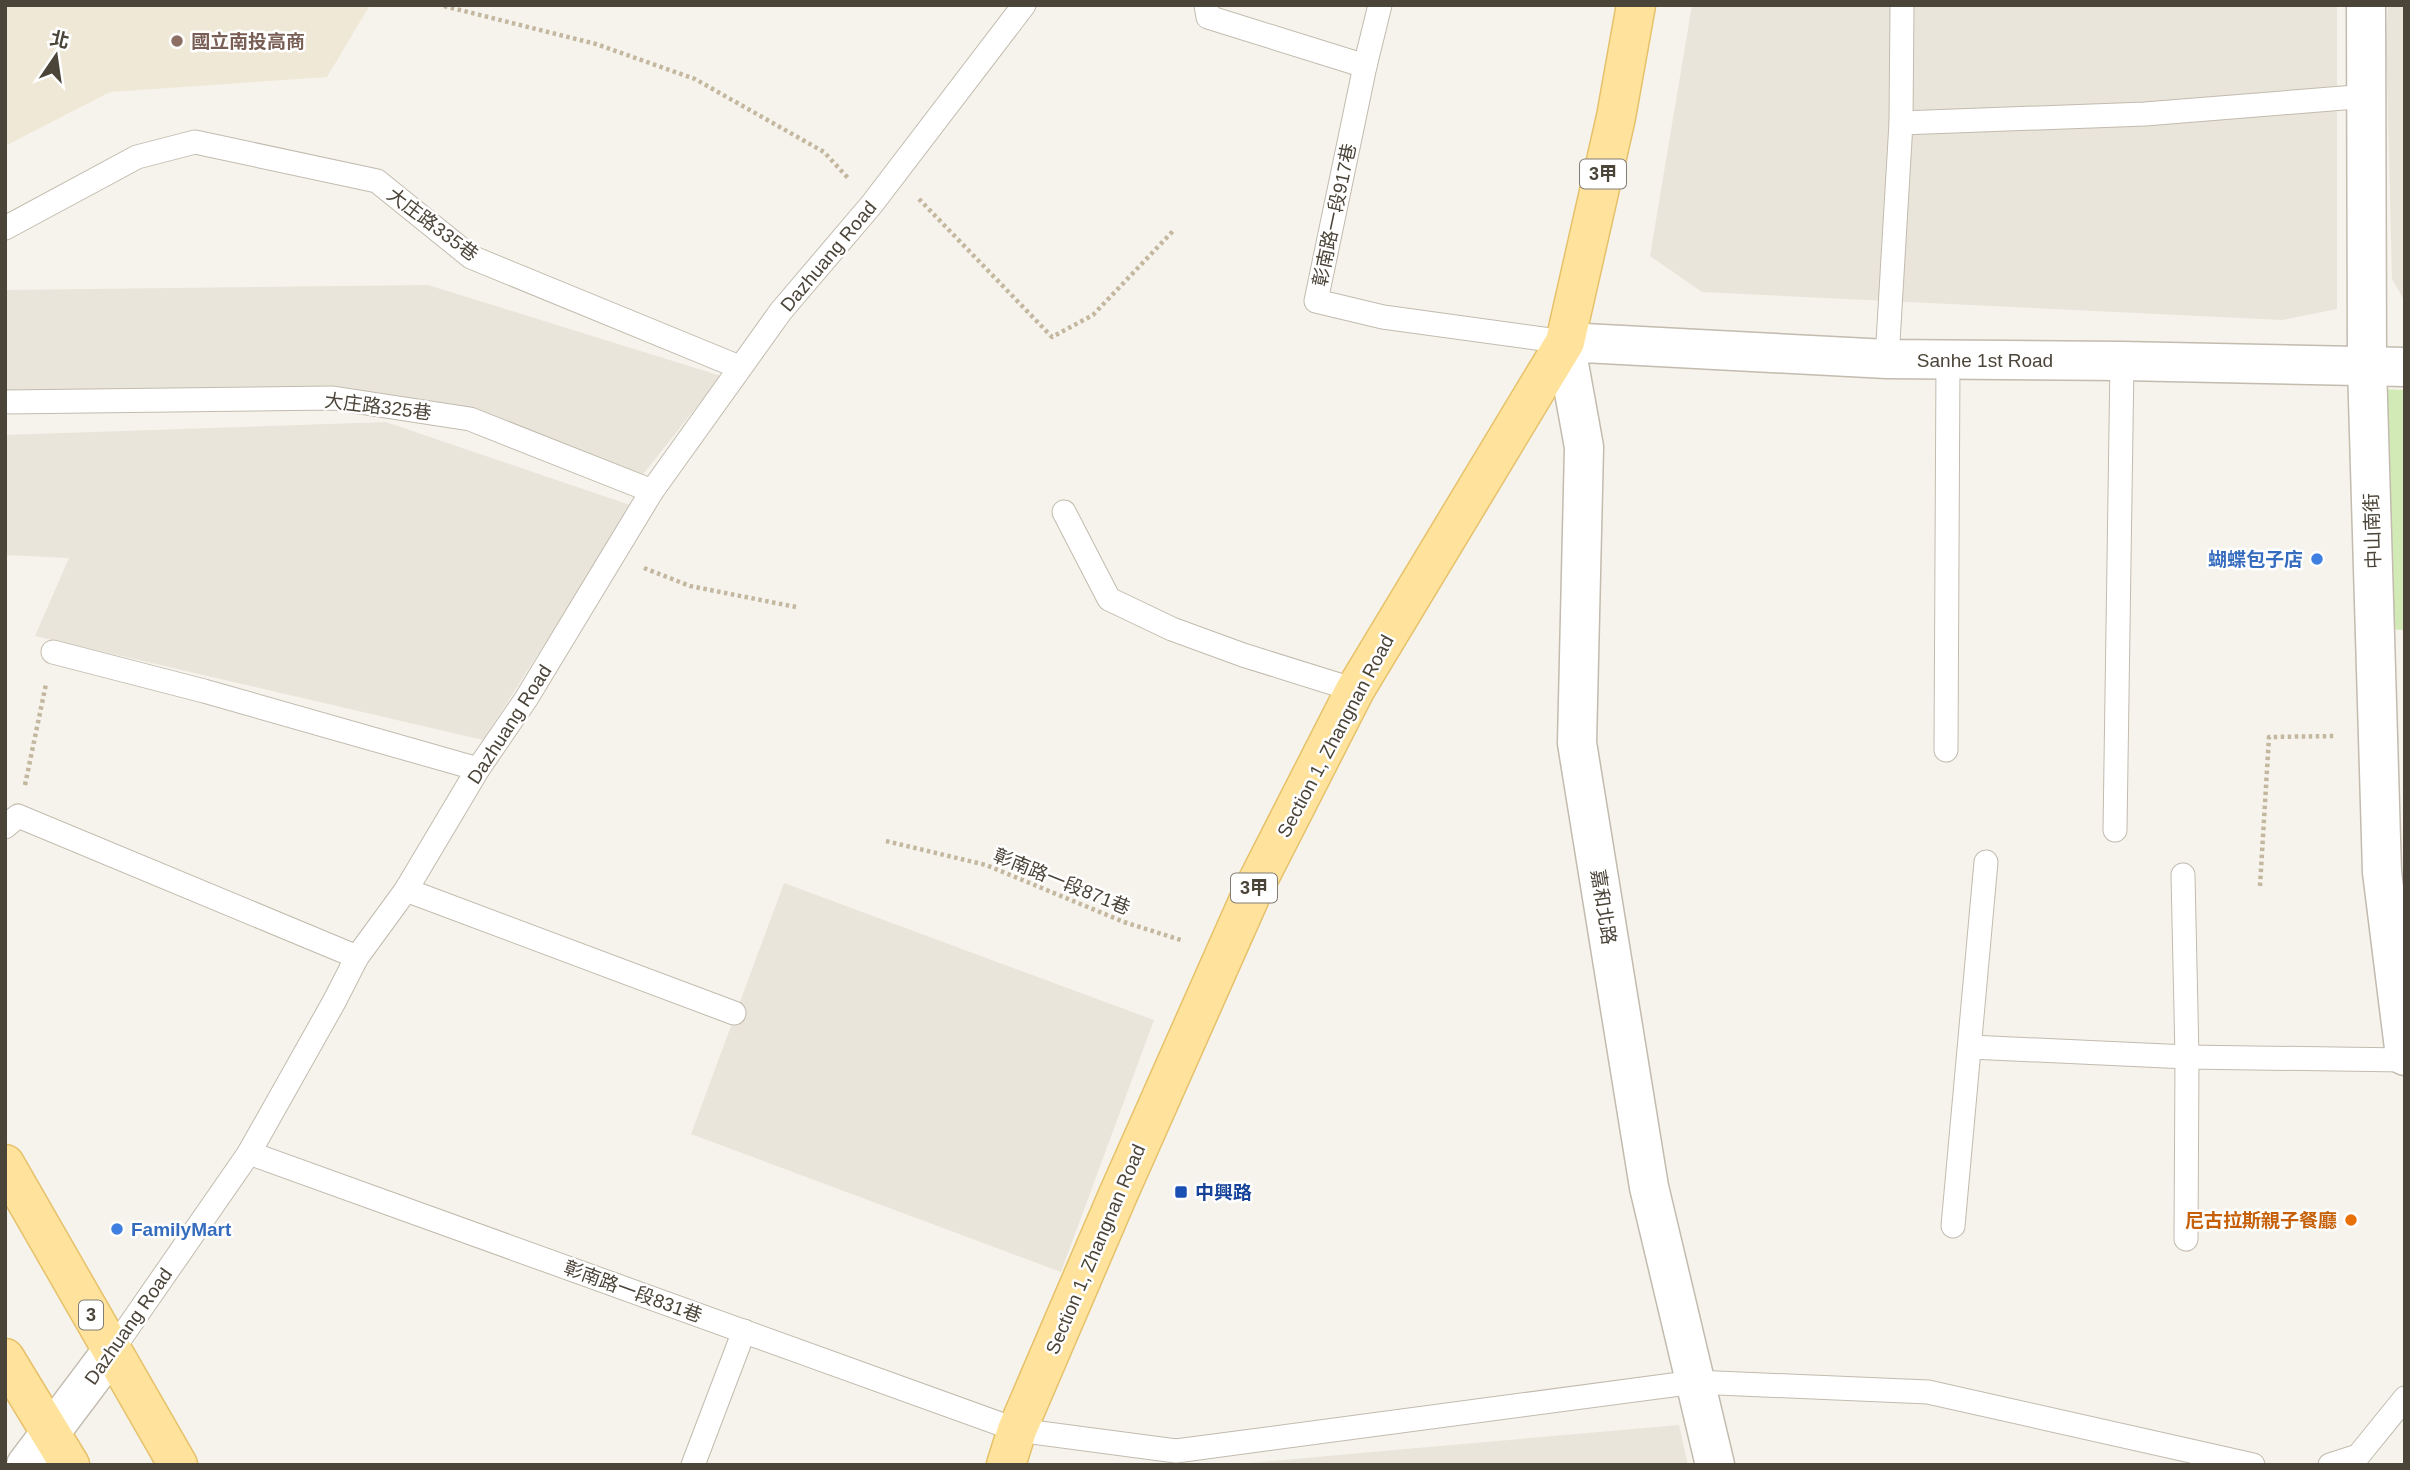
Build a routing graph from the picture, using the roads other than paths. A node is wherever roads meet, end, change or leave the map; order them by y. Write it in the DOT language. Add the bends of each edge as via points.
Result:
graph roads {
  1 [pos="1024,5"];
  2 [pos="1206,5"];
  3 [pos="1380,5"];
  4 [pos="1636,5"];
  5 [pos="1902,5"];
  6 [pos="2366,5"];
  7 [pos="1364,66"];
  8 [pos="2368,96"];
  9 [pos="1900,122"];
  10 [pos="5,228"];
  11 [pos="1565,342"];
  12 [pos="1887,359"];
  13 [pos="1948,360"];
  14 [pos="2122,361"];
  15 [pos="2367,366"];
  16 [pos="739,367"];
  17 [pos="2405,367"];
  18 [pos="5,402"];
  19 [pos="652,491"];
  20 [pos="1064,512"];
  21 [pos="52,652"];
  22 [pos="1355,690"];
  23 [pos="1946,750"];
  24 [pos="478,769"];
  25 [pos="12,821"];
  26 [pos="2115,830"];
  27 [pos="1986,862"];
  28 [pos="2183,876"];
  29 [pos="406,890"];
  30 [pos="357,957"];
  31 [pos="734,1013"];
  32 [pos="1970,1047"];
  33 [pos="2187,1057"];
  34 [pos="2405,1058"];
  35 [pos="249,1153"];
  36 [pos="11,1186"];
  37 [pos="1953,1226"];
  38 [pos="2186,1239"];
  39 [pos="744,1331"];
  40 [pos="111,1352"];
  41 [pos="5,1359"];
  42 [pos="1695,1382"];
  43 [pos="2405,1398"];
  44 [pos="50,1432"];
  45 [pos="1012,1448"];
  46 [pos="26,1465"];
  47 [pos="70,1465"];
  48 [pos="178,1465"];
  49 [pos="693,1465"];
  50 [pos="1715,1465"];
  51 [pos="2253,1465"];
  52 [pos="2330,1465"];
  1 -- 16 [label="lane, Dazhuang Road" via="872,204"];
  2 -- 7 [label="lane" via="1208,17"];
  3 -- 7 [label="lane, 彰南路一段917巷"];
  4 -- 11 [label="main road, Section 1, Zhangnan Road / 3甲" via="1616,117"];
  5 -- 9 [label="lane"];
  6 -- 8 [label="street, 中山南街"];
  7 -- 11 [label="lane, 彰南路一段917巷" via="1316,301 1383,317"];
  8 -- 9 [label="lane" via="2145,114"];
  8 -- 15 [label="street, 中山南街"];
  9 -- 12 [label="lane"];
  10 -- 16 [label="lane, 大庄路335巷" via="137,157 195,142 377,181 471,257"];
  11 -- 12 [label="street, Sanhe 1st Road"];
  11 -- 22 [label="main road, Section 1, Zhangnan Road / 3甲"];
  11 -- 42 [label="street, 嘉和北路" via="1584,447 1577,743 1649,1187"];
  12 -- 13 [label="street, Sanhe 1st Road"];
  13 -- 14 [label="street, Sanhe 1st Road"];
  13 -- 23 [label="lane"];
  14 -- 15 [label="street, Sanhe 1st Road"];
  14 -- 26 [label="lane"];
  15 -- 17 [label="street, Sanhe 1st Road"];
  15 -- 34 [label="street, 中山南街" via="2382,872"];
  16 -- 19 [label="lane, Dazhuang Road"];
  18 -- 19 [label="lane, 大庄路325巷" via="333,398 470,419"];
  19 -- 24 [label="lane, Dazhuang Road" via="526,699"];
  20 -- 22 [label="lane" via="1109,599 1243,656"];
  21 -- 24 [label="lane"];
  22 -- 45 [label="main road, Section 1, Zhangnan Road / 3甲" via="1254,888"];
  24 -- 29 [label="lane, Dazhuang Road"];
  25 -- 30 [label="lane"];
  27 -- 32 [label="lane"];
  28 -- 33 [label="lane"];
  29 -- 30 [label="lane, Dazhuang Road"];
  29 -- 31 [label="lane"];
  30 -- 35 [label="lane, Dazhuang Road"];
  32 -- 33 [label="lane"];
  32 -- 37 [label="lane"];
  33 -- 34 [label="lane"];
  33 -- 38 [label="lane"];
  35 -- 39 [label="lane, 彰南路一段831巷"];
  35 -- 40 [label="lane, Dazhuang Road"];
  36 -- 40 [label="main road, 3"];
  39 -- 45 [label="lane, 彰南路一段831巷"];
  39 -- 49 [label="lane"];
  40 -- 44 [label="street, Dazhuang Road"];
  40 -- 48 [label="main road, 3"];
  41 -- 44 [label="main road"];
  42 -- 45 [label="lane, 彰南路一段831巷" via="1176,1451"];
  42 -- 50 [label="street, 嘉和北路"];
  42 -- 51 [label="lane, 彰南路一段831巷" via="1928,1392"];
  43 -- 52 [label="lane" via="2358,1456"];
  44 -- 46 [label="street, Dazhuang Road"];
  44 -- 47 [label="main road"];
}
